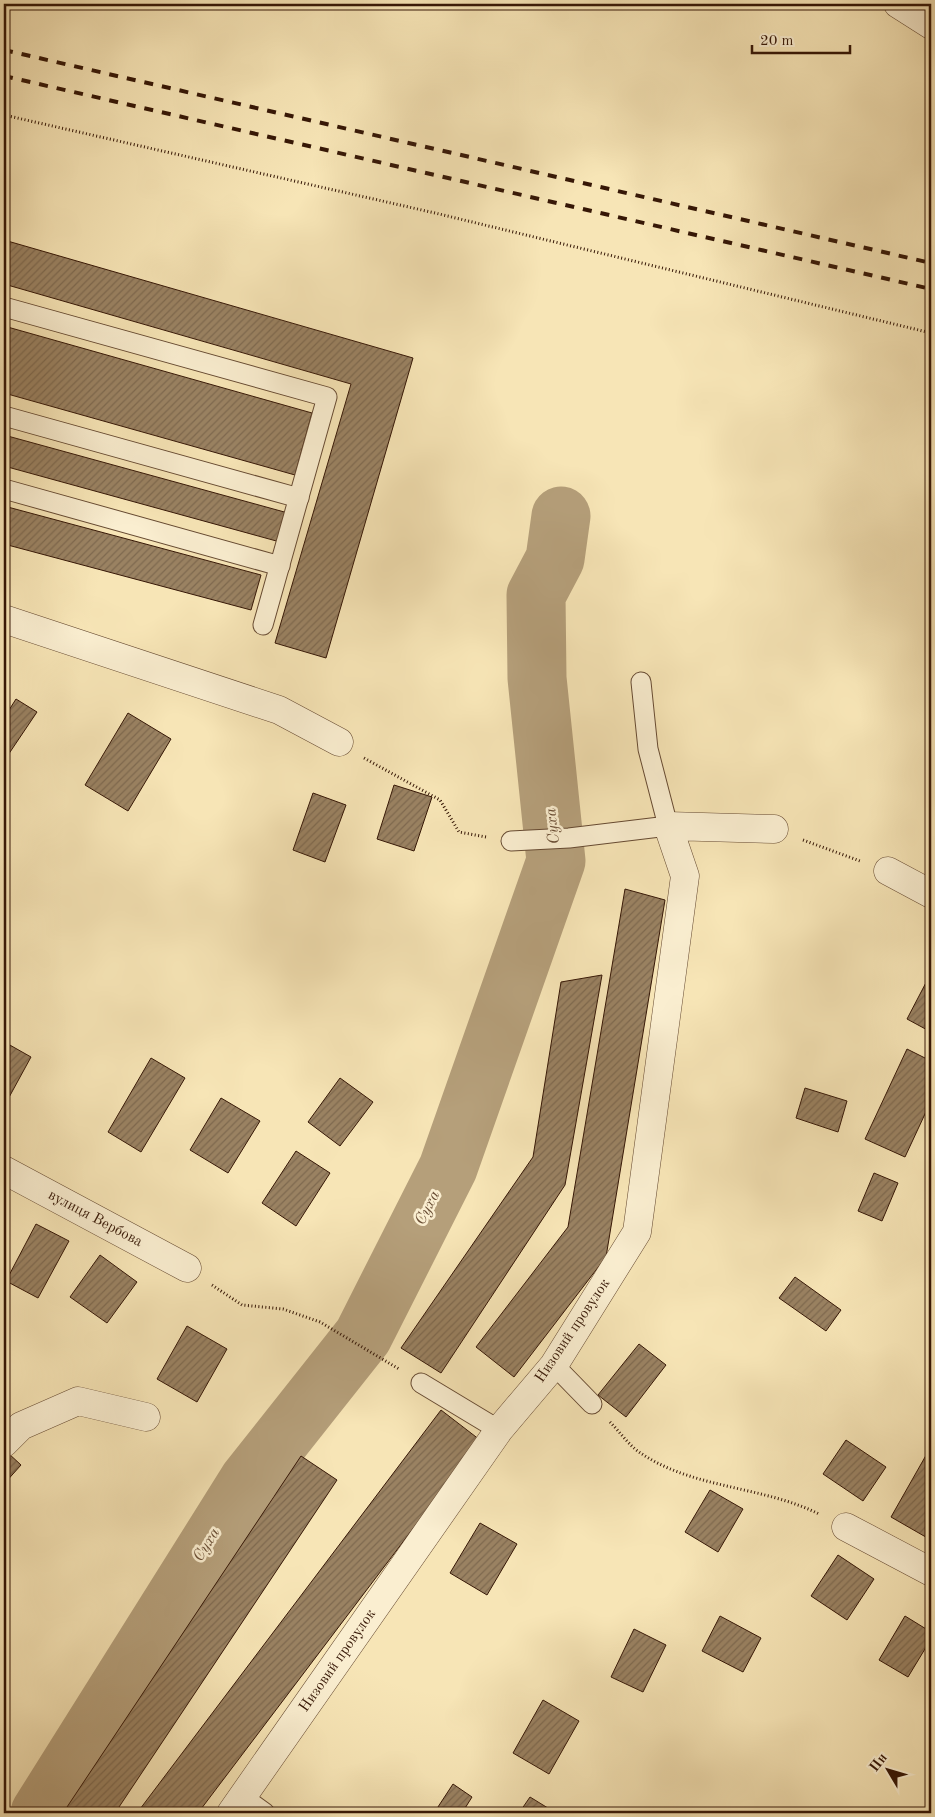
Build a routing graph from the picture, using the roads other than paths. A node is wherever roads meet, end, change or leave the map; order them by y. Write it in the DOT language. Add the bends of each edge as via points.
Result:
graph roads {
  1 [pos="898,4"];
  2 [pos="931,25"];
  3 [pos="4,307"];
  4 [pos="4,416"];
  5 [pos="4,489"];
  6 [pos="299,498"];
  7 [pos="280,566"];
  8 [pos="4,620"];
  9 [pos="263,626"];
  10 [pos="641,682"];
  11 [pos="339,742"];
  12 [pos="668,826"];
  13 [pos="774,829"];
  14 [pos="512,841"];
  15 [pos="888,871"];
  16 [pos="931,894"];
  17 [pos="4,1170"];
  18 [pos="197,1275"];
  19 [pos="554,1364"];
  20 [pos="421,1383"];
  21 [pos="592,1404"];
  22 [pos="146,1417"];
  23 [pos="499,1430"];
  24 [pos="4,1443"];
  25 [pos="846,1527"];
  26 [pos="931,1572"];
  27 [pos="237,1805"];
  28 [pos="265,1813"];
  1 -- 2 [label="street"];
  3 -- 6 [label="lane" via="327,397"];
  4 -- 6 [label="lane"];
  5 -- 7 [label="lane"];
  6 -- 7 [label="lane"];
  7 -- 9 [label="lane"];
  8 -- 11 [label="street" via="279,710"];
  10 -- 12 [label="lane" via="648,749"];
  12 -- 13 [label="street"];
  12 -- 14 [label="lane" via="559,839"];
  12 -- 19 [label="street, Низовий провулок" via="685,876 638,1232"];
  15 -- 16 [label="street"];
  17 -- 18 [label="street, вулиця Вербова"];
  19 -- 21 [label="lane"];
  19 -- 23 [label="street, Низовий провулок"];
  20 -- 23 [label="lane"];
  22 -- 24 [label="street" via="78,1401 21,1426"];
  23 -- 27 [label="street, Низовий провулок"];
  25 -- 26 [label="street"];
  27 -- 28 [label="lane"];
}
